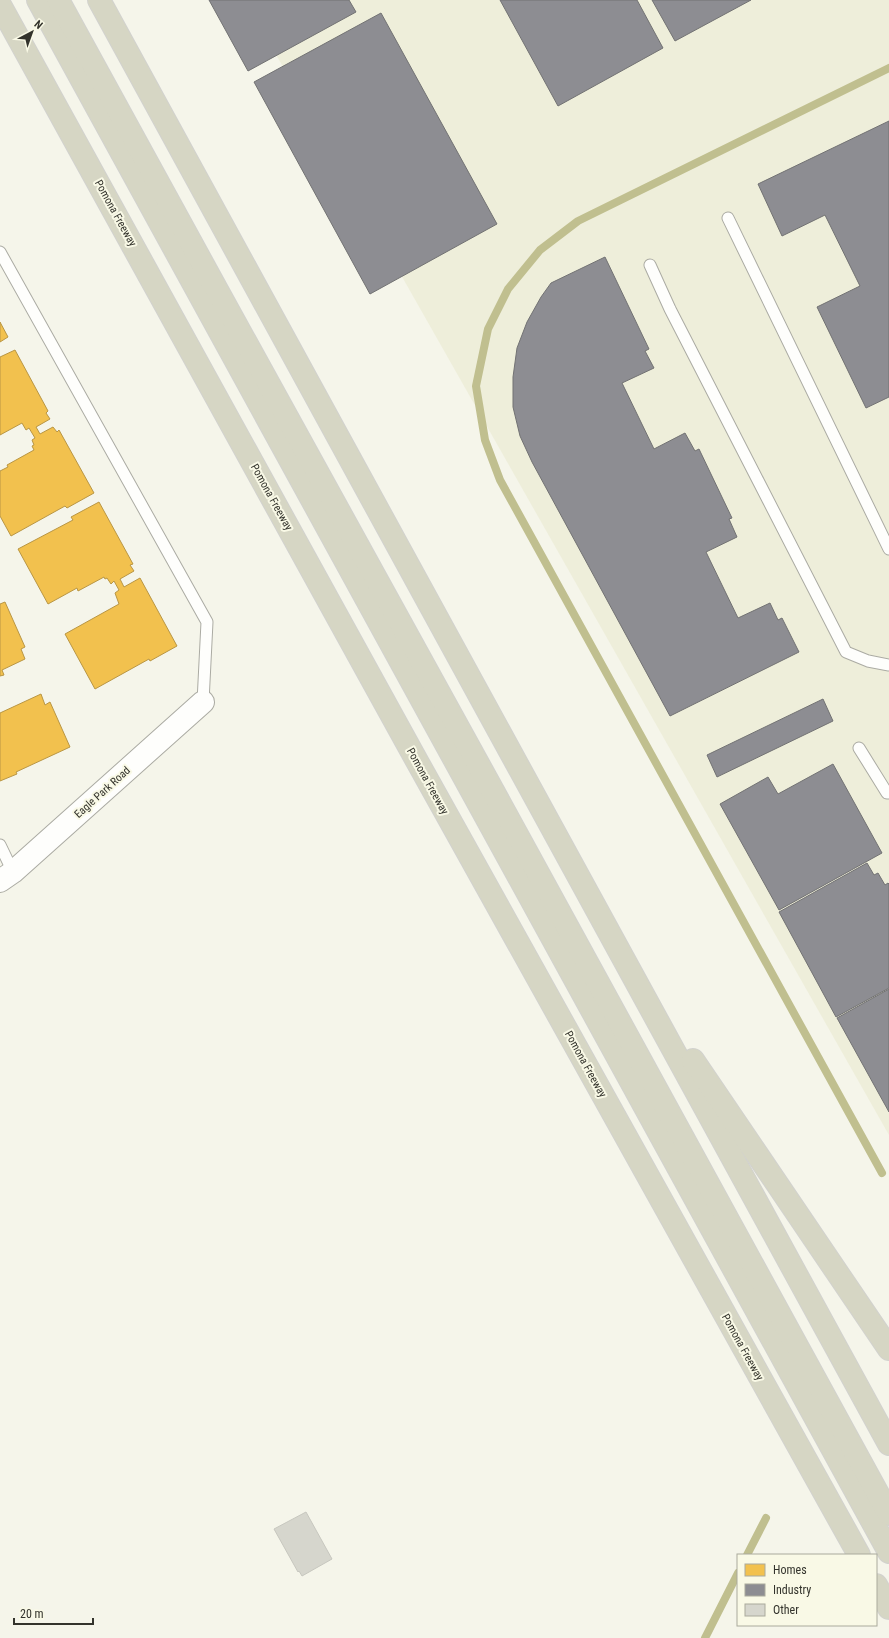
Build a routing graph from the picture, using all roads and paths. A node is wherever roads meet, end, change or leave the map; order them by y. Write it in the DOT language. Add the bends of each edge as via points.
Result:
graph roads {
  1 [pos="38,0"];
  2 [pos="58,0"];
  3 [pos="99,0"];
  4 [pos="0,4"];
  5 [pos="728,218"];
  6 [pos="0,252"];
  7 [pos="650,265"];
  8 [pos="889,549"];
  9 [pos="889,665"];
  10 [pos="203,702"];
  11 [pos="859,748"];
  12 [pos="889,793"];
  13 [pos="0,845"];
  14 [pos="7,877"];
  15 [pos="619,950"];
  16 [pos="889,1349"];
  17 [pos="889,1444"];
  18 [pos="889,1514"];
  19 [pos="889,1552"];
  20 [pos="858,1554"];
  21 [pos="877,1587"];
  22 [pos="889,1608"];
  1 -- 19 [label="highway"];
  2 -- 18 [label="highway"];
  3 -- 15 [label="highway"];
  4 -- 20 [label="highway, Pomona Freeway"];
  5 -- 8 [label="lane"];
  6 -- 10 [label="lane" via="207,622"];
  7 -- 9 [label="lane" via="846,652"];
  10 -- 14 [label="street, Eagle Park Road"];
  11 -- 12 [label="lane" via="886,793"];
  13 -- 14 [label="lane"];
  15 -- 16 [label="highway"];
  15 -- 17 [label="highway"];
  21 -- 22 [label="highway"];
}
